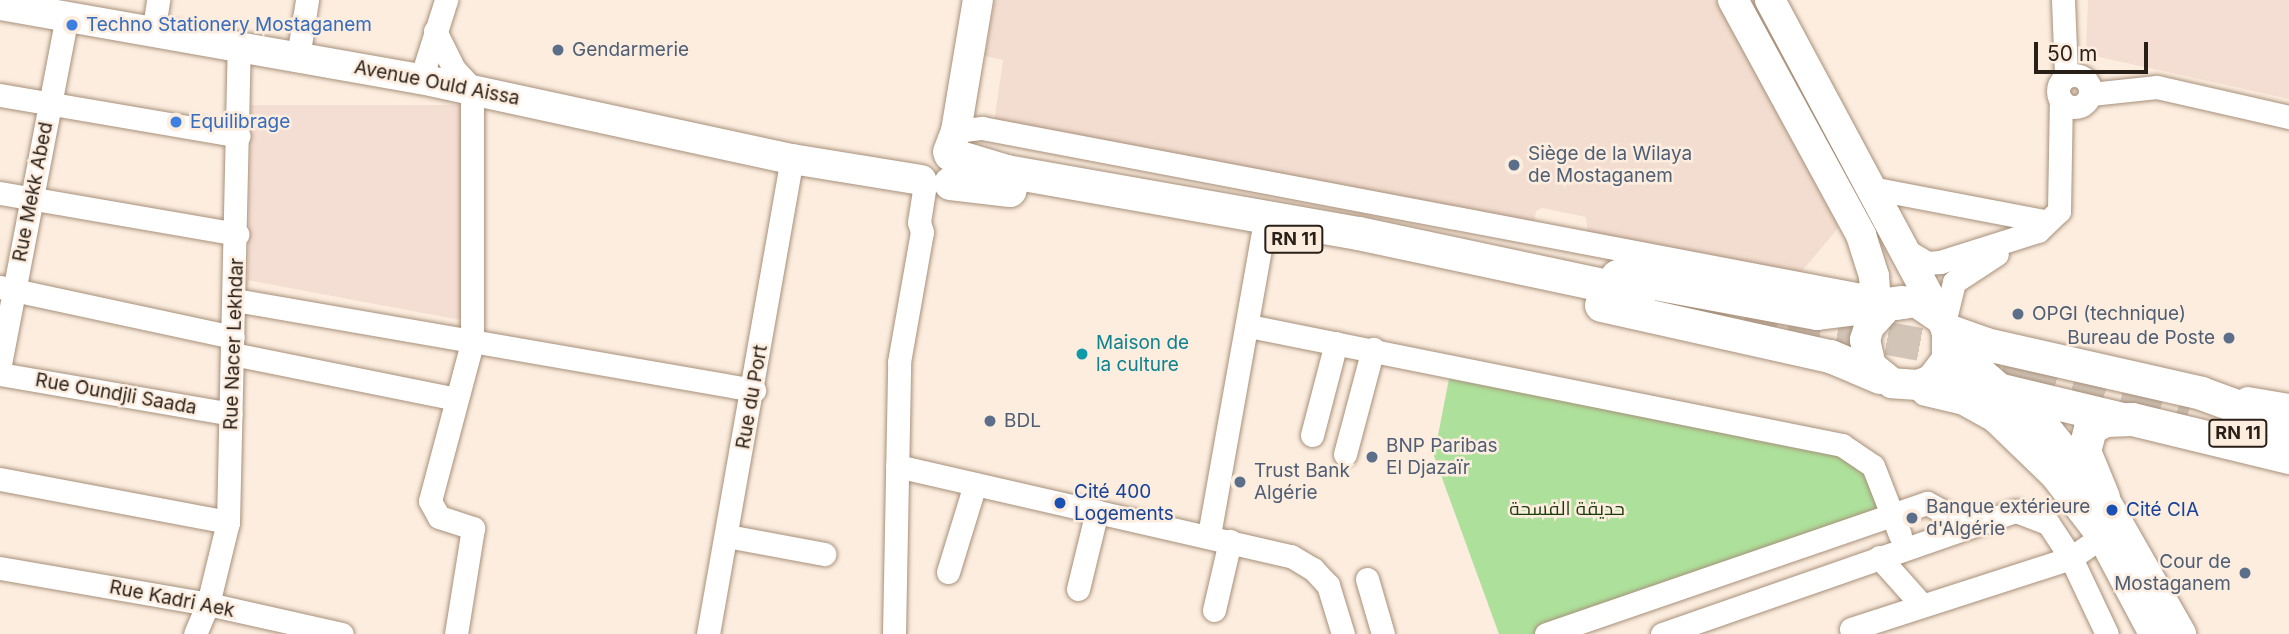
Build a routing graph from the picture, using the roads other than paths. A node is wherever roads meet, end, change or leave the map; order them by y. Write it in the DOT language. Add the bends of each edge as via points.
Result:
graph roads {
  1 [pos="158,0"];
  2 [pos="307,0"];
  3 [pos="446,0"];
  4 [pos="964,0"];
  5 [pos="978,0"];
  6 [pos="1733,0"];
  7 [pos="1770,0"];
  8 [pos="2063,0"];
  9 [pos="0,5"];
  10 [pos="66,20"];
  11 [pos="435,31"];
  12 [pos="153,33"];
  13 [pos="239,48"];
  14 [pos="298,57"];
  15 [pos="2066,76"];
  16 [pos="421,79"];
  17 [pos="472,88"];
  18 [pos="2091,94"];
  19 [pos="0,96"];
  20 [pos="2061,100"];
  21 [pos="50,107"];
  22 [pos="2289,117"];
  23 [pos="239,136"];
  24 [pos="792,159"];
  25 [pos="937,165"];
  26 [pos="1871,188"];
  27 [pos="0,193"];
  28 [pos="33,200"];
  29 [pos="2044,221"];
  30 [pos="1263,233"];
  31 [pos="237,234"];
  32 [pos="2008,242"];
  33 [pos="1909,252"];
  34 [pos="1469,266"];
  35 [pos="7,289"];
  36 [pos="1639,297"];
  37 [pos="235,300"];
  38 [pos="1883,305"];
  39 [pos="1249,326"];
  40 [pos="1945,329"];
  41 [pos="472,343"];
  42 [pos="1336,343"];
  43 [pos="233,345"];
  44 [pos="1373,349"];
  45 [pos="0,364"];
  46 [pos="0,374"];
  47 [pos="1905,381"];
  48 [pos="754,390"];
  49 [pos="2008,392"];
  50 [pos="457,399"];
  51 [pos="2289,405"];
  52 [pos="2192,406"];
  53 [pos="231,414"];
  54 [pos="2119,418"];
  55 [pos="2289,426"];
  56 [pos="1312,435"];
  57 [pos="2289,449"];
  58 [pos="1345,454"];
  59 [pos="2289,457"];
  60 [pos="897,466"];
  61 [pos="0,479"];
  62 [pos="975,484"];
  63 [pos="2103,496"];
  64 [pos="1097,511"];
  65 [pos="228,522"];
  66 [pos="1897,524"];
  67 [pos="1968,525"];
  68 [pos="727,536"];
  69 [pos="2102,536"];
  70 [pos="1219,538"];
  71 [pos="824,554"];
  72 [pos="1879,557"];
  73 [pos="2071,558"];
  74 [pos="0,568"];
  75 [pos="948,572"];
  76 [pos="1367,579"];
  77 [pos="1078,589"];
  78 [pos="208,604"];
  79 [pos="1921,604"];
  80 [pos="1214,610"];
  81 [pos="1851,628"];
  82 [pos="195,634"];
  83 [pos="342,634"];
  84 [pos="456,634"];
  85 [pos="708,634"];
  86 [pos="894,634"];
  87 [pos="1343,634"];
  88 [pos="1383,634"];
  89 [pos="1546,634"];
  90 [pos="1662,634"];
  91 [pos="2107,634"];
  92 [pos="2154,634"];
  93 [pos="2181,634"];
  1 -- 12 [label="street"];
  2 -- 14 [label="street"];
  3 -- 11 [label="street"];
  4 -- 25 [label="main road" via="938,126"];
  5 -- 25 [label="main road"];
  6 -- 38 [label="main road" via="1846,201 1869,255"];
  7 -- 26 [label="main road"];
  8 -- 15 [label="street"];
  9 -- 10 [label="main road, Avenue Ould Aissa"];
  10 -- 12 [label="main road, Avenue Ould Aissa"];
  10 -- 21 [label="street, Rue Mekk Abed"];
  11 -- 16 [label="street"];
  11 -- 17 [label="street" via="454,69"];
  12 -- 13 [label="main road, Avenue Ould Aissa"];
  13 -- 14 [label="main road, Avenue Ould Aissa"];
  13 -- 23 [label="street, Rue Nacer Lekhdar"];
  14 -- 16 [label="main road, Avenue Ould Aissa"];
  15 -- 18 [label="street" via="2081,76"];
  15 -- 20 [label="street" via="2059,87"];
  16 -- 17 [label="main road, Avenue Ould Aissa"];
  17 -- 24 [label="main road, Avenue Ould Aissa"];
  17 -- 41 [label="street"];
  18 -- 20 [label="street" via="2078,107"];
  18 -- 22 [label="street" via="2157,87"];
  19 -- 21 [label="street"];
  20 -- 29 [label="street" via="2059,211"];
  21 -- 23 [label="street"];
  21 -- 28 [label="street, Rue Mekk Abed"];
  23 -- 31 [label="street, Rue Nacer Lekhdar"];
  24 -- 25 [label="main road, Avenue Ould Aissa" via="872,170"];
  24 -- 48 [label="street, Rue du Port"];
  25 -- 30 [label="highway, RN 11"];
  25 -- 34 [label="highway, RN 11" via="1006,171"];
  25 -- 38 [label="street" via="995,130"];
  25 -- 60 [label="street" via="919,222 922,232 899,362"];
  26 -- 29 [label="street"];
  26 -- 33 [label="main road"];
  27 -- 28 [label="street"];
  28 -- 31 [label="street"];
  28 -- 35 [label="street, Rue Mekk Abed"];
  29 -- 32 [label="street" via="2038,231"];
  30 -- 34 [label="highway, RN 11"];
  30 -- 39 [label="street"];
  31 -- 37 [label="street, Rue Nacer Lekhdar"];
  32 -- 33 [label="street" via="1927,263"];
  32 -- 40 [label="street" via="1954,282"];
  33 -- 40 [label="main road"];
  34 -- 36 [label="highway, RN 11"];
  34 -- 38 [label="highway" via="1622,276 1817,313"];
  34 -- 47 [label="highway" via="1830,356"];
  35 -- 43 [label="street"];
  35 -- 45 [label="street, Rue Mekk Abed"];
  37 -- 41 [label="street"];
  37 -- 43 [label="street, Rue Nacer Lekhdar"];
  38 -- 40 [label="main road" via="1930,308"];
  38 -- 47 [label="main road" via="1865,340 1871,366"];
  39 -- 42 [label="street"];
  39 -- 70 [label="street"];
  40 -- 47 [label="main road" via="1947,359"];
  40 -- 49 [label="main road"];
  40 -- 52 [label="highway"];
  41 -- 48 [label="street"];
  41 -- 50 [label="street"];
  42 -- 44 [label="street"];
  42 -- 56 [label="street"];
  43 -- 50 [label="street"];
  43 -- 53 [label="street, Rue Nacer Lekhdar"];
  44 -- 58 [label="street"];
  44 -- 66 [label="street" via="1843,445 1873,467"];
  46 -- 53 [label="street, Rue Oundjli Saada"];
  47 -- 49 [label="highway"];
  47 -- 69 [label="main road" via="1964,400 2008,426 2056,476"];
  48 -- 68 [label="street, Rue du Port"];
  49 -- 54 [label="highway"];
  49 -- 63 [label="main road" via="2050,432"];
  50 -- 84 [label="street" via="430,501 439,517 474,528"];
  51 -- 52 [label="street"];
  52 -- 55 [label="highway"];
  52 -- 57 [label="highway, RN 11"];
  53 -- 65 [label="street, Rue Nacer Lekhdar"];
  54 -- 59 [label="highway"];
  54 -- 63 [label="highway" via="2096,423 2085,439 2085,459"];
  60 -- 62 [label="street"];
  60 -- 86 [label="street"];
  61 -- 65 [label="street"];
  62 -- 64 [label="street"];
  62 -- 75 [label="street"];
  63 -- 93 [label="main road"];
  64 -- 70 [label="street"];
  64 -- 77 [label="street"];
  65 -- 78 [label="street, Rue Nacer Lekhdar"];
  66 -- 67 [label="street" via="1935,504"];
  66 -- 89 [label="street"];
  67 -- 72 [label="street"];
  67 -- 73 [label="street" via="2016,510 2034,514 2048,523"];
  68 -- 71 [label="street"];
  68 -- 85 [label="street, Rue du Port"];
  69 -- 73 [label="street"];
  69 -- 92 [label="main road"];
  70 -- 80 [label="street"];
  70 -- 87 [label="street" via="1291,556 1313,569 1328,585"];
  72 -- 79 [label="street"];
  72 -- 90 [label="street"];
  73 -- 79 [label="street"];
  73 -- 91 [label="street"];
  74 -- 78 [label="street, Rue Kadri Aek"];
  76 -- 88 [label="street"];
  78 -- 82 [label="street, Rue Nacer Lekhdar"];
  78 -- 83 [label="street, Rue Kadri Aek"];
  79 -- 81 [label="street"];
}
